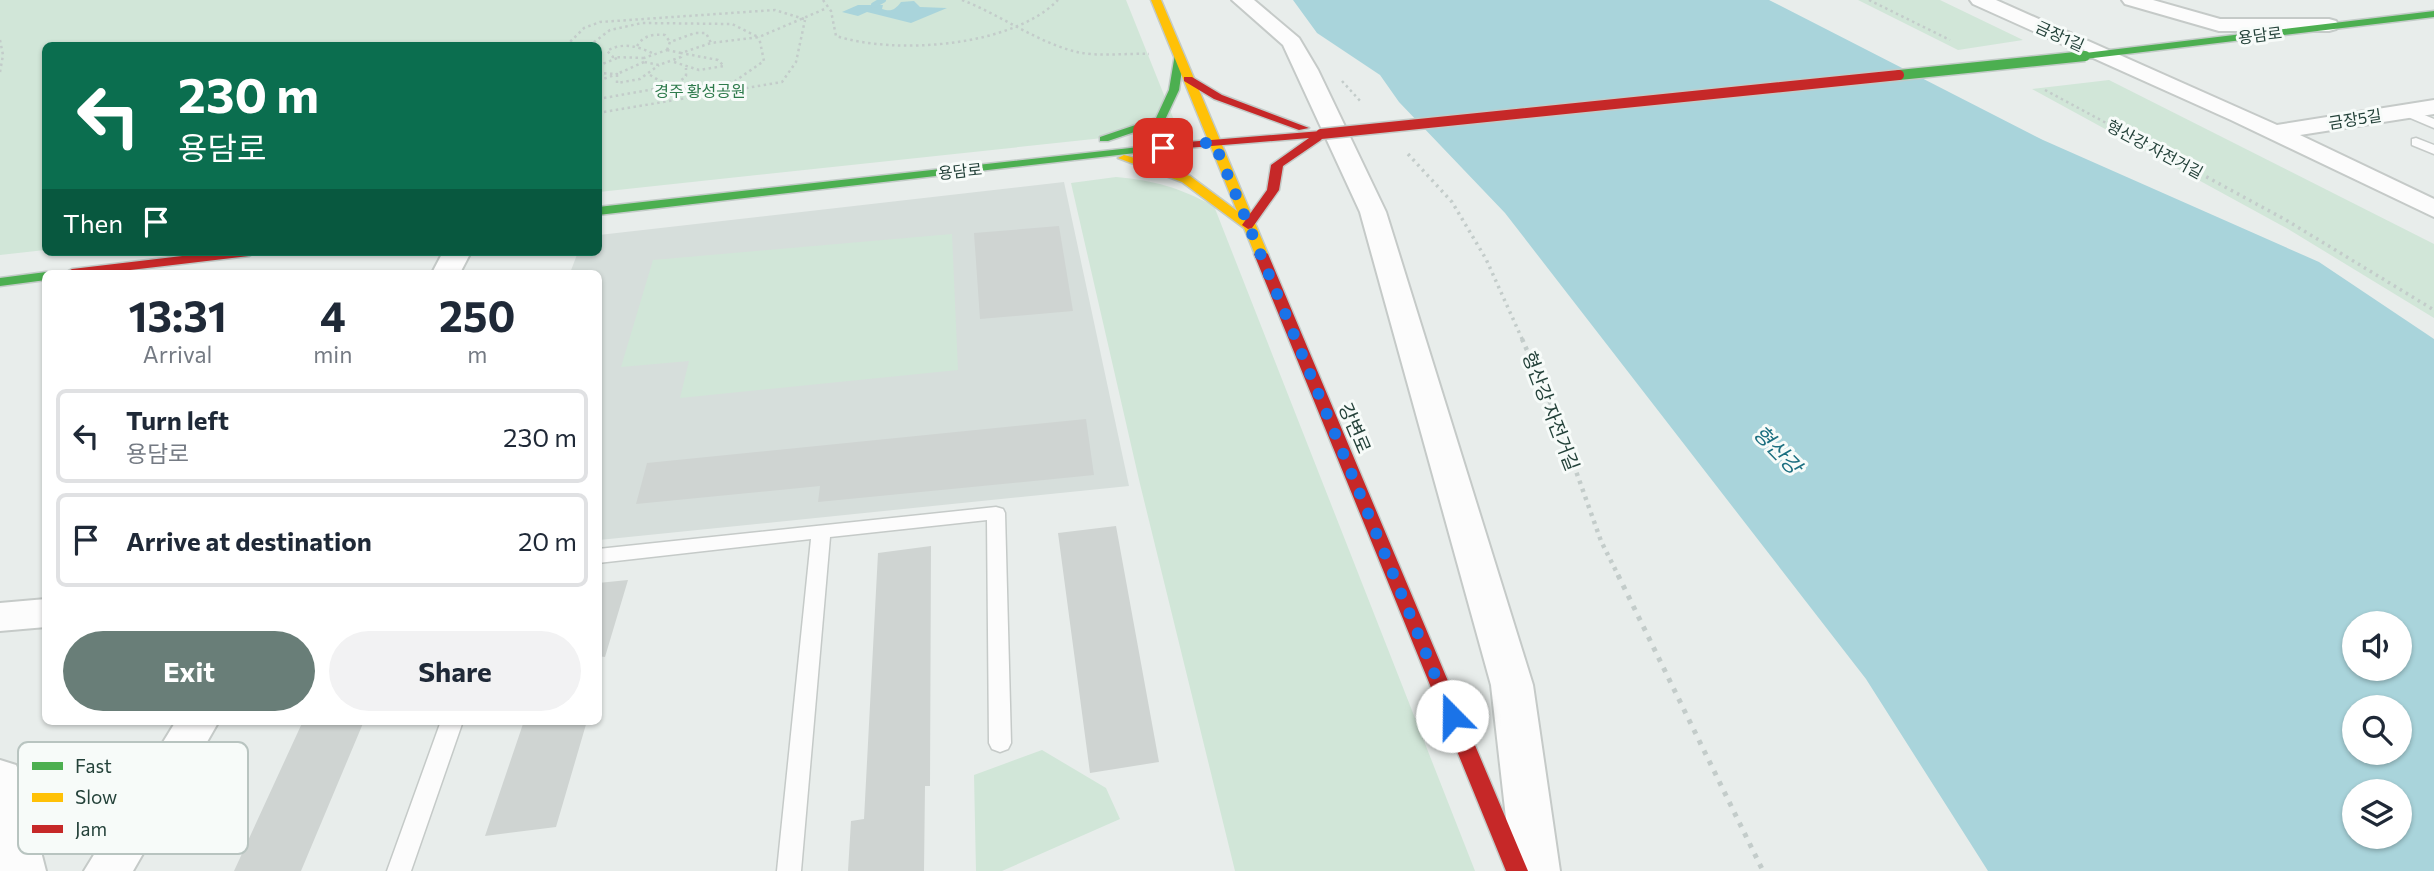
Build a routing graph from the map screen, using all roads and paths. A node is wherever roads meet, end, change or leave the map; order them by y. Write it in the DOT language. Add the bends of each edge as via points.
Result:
graph roads {
  1 [pos="822,0"];
  2 [pos="962,0"];
  3 [pos="1058,0"];
  4 [pos="1156,0"];
  5 [pos="1242,0"];
  6 [pos="1869,0"];
  7 [pos="1980,0"];
  8 [pos="2132,0"];
  9 [pos="827,8"];
  10 [pos="2434,14"];
  11 [pos="805,20"];
  12 [pos="2341,25"];
  13 [pos="1016,26"];
  14 [pos="758,37"];
  15 [pos="0,40"];
  16 [pos="670,41"];
  17 [pos="570,42"];
  18 [pos="594,42"];
  19 [pos="711,43"];
  20 [pos="637,46"];
  21 [pos="1960,46"];
  22 [pos="667,50"];
  23 [pos="652,53"];
  24 [pos="681,53"];
  25 [pos="1178,54"];
  26 [pos="2094,55"];
  27 [pos="621,57"];
  28 [pos="644,60"];
  29 [pos="674,62"];
  30 [pos="602,64"];
  31 [pos="659,65"];
  32 [pos="687,68"];
  33 [pos="0,72"];
  34 [pos="1334,72"];
  35 [pos="602,73"];
  36 [pos="617,74"];
  37 [pos="650,75"];
  38 [pos="1188,79"];
  39 [pos="602,80"];
  40 [pos="677,83"];
  41 [pos="677,88"];
  42 [pos="2041,88"];
  43 [pos="602,98"];
  44 [pos="2434,107"];
  45 [pos="2405,111"];
  46 [pos="602,112"];
  47 [pos="1370,112"];
  48 [pos="2434,124"];
  49 [pos="2276,132"];
  50 [pos="1321,134"];
  51 [pos="1214,142"];
  52 [pos="2416,142"];
  53 [pos="2434,149"];
  54 [pos="1407,152"];
  55 [pos="1112,154"];
  56 [pos="1032,163"];
  57 [pos="2434,209"];
  58 [pos="602,211"];
  59 [pos="1248,225"];
  60 [pos="215,256"];
  61 [pos="97,270"];
  62 [pos="42,277"];
  63 [pos="0,282"];
  64 [pos="2434,310"];
  65 [pos="821,532"];
  66 [pos="602,556"];
  67 [pos="42,613"];
  68 [pos="0,617"];
  69 [pos="196,725"];
  70 [pos="451,725"];
  71 [pos="185,742"];
  72 [pos="1000,743"];
  73 [pos="0,778"];
  74 [pos="118,854"];
  75 [pos="22,871"];
  76 [pos="108,871"];
  77 [pos="399,871"];
  78 [pos="789,871"];
  79 [pos="1517,871"];
  80 [pos="1536,871"];
  81 [pos="1763,871"];
  1 -- 9 [label="path"];
  2 -- 13 [label="path"];
  3 -- 13 [label="path" via="1040,18"];
  4 -- 25 [label="main road, 강변로"];
  5 -- 80 [label="street" via="1292,42 1373,212 1512,685"];
  6 -- 21 [label="path"];
  7 -- 26 [label="street, 금장1길"];
  8 -- 12 [label="street" via="2219,25"];
  9 -- 11 [label="path"];
  9 -- 13 [label="path" via="836,36 865,44 894,46 973,38"];
  10 -- 12 [label="main road, 용담로"];
  11 -- 14 [label="path"];
  11 -- 17 [label="path" via="775,9 600,22 584,28"];
  11 -- 46 [label="path" via="796,62 782,82"];
  12 -- 26 [label="main road, 용담로"];
  13 -- 25 [label="path" via="1077,52"];
  14 -- 18 [label="path" via="732,24 642,23 610,30"];
  14 -- 19 [label="path"];
  14 -- 41 [label="path" via="764,61 735,81"];
  15 -- 33 [label="path"];
  16 -- 19 [label="path" via="706,33"];
  16 -- 20 [label="path" via="665,35 651,34"];
  16 -- 22 [label="path"];
  19 -- 24 [label="path"];
  20 -- 23 [label="path"];
  20 -- 27 [label="path" via="614,46 607,51"];
  22 -- 23 [label="path"];
  22 -- 24 [label="path"];
  23 -- 28 [label="path"];
  24 -- 29 [label="path"];
  24 -- 32 [label="path" via="724,65 713,71"];
  25 -- 38 [label="main road, 강변로"];
  25 -- 56 [label="main road" via="1174,90 1160,120"];
  26 -- 49 [label="street, 금장1길"];
  26 -- 50 [label="main road, 용담로, bridge"];
  27 -- 28 [label="path"];
  27 -- 30 [label="path"];
  28 -- 31 [label="path"];
  28 -- 36 [label="path"];
  29 -- 31 [label="path"];
  29 -- 32 [label="path"];
  31 -- 37 [label="path"];
  32 -- 40 [label="path" via="686,76"];
  34 -- 47 [label="path"];
  35 -- 36 [label="path"];
  36 -- 37 [label="path" via="617,83 627,84"];
  36 -- 39 [label="path"];
  37 -- 40 [label="path"];
  38 -- 50 [label="main road" via="1247,110"];
  38 -- 51 [label="main road, 강변로"];
  40 -- 41 [label="path"];
  41 -- 43 [label="path"];
  42 -- 64 [label="path, 형산강 자전거길" via="2286,220"];
  44 -- 45 [label="street, 금장5길"];
  45 -- 48 [label="lane"];
  45 -- 49 [label="street, 금장5길"];
  49 -- 57 [label="street, 금장1길"];
  50 -- 51 [label="main road, 용담로"];
  50 -- 59 [label="main road" via="1277,165 1273,190"];
  51 -- 55 [label="main road, 용담로"];
  51 -- 59 [label="main road, 강변로"];
  52 -- 53 [label="lane"];
  54 -- 81 [label="path, 형산강 자전거길" via="1452,202 1486,259 1557,418 1601,541"];
  55 -- 56 [label="main road, 용담로"];
  55 -- 59 [label="main road" via="1186,179"];
  56 -- 58 [label="main road, 용담로"];
  59 -- 79 [label="main road, 강변로"];
  60 -- 61 [label="main road"];
  62 -- 63 [label="main road"];
  65 -- 66 [label="lane"];
  65 -- 72 [label="lane" via="996,513"];
  65 -- 78 [label="lane"];
  67 -- 68 [label="street"];
  69 -- 71 [label="street"];
  70 -- 77 [label="lane"];
  73 -- 75 [label="street"];
  74 -- 76 [label="street"];
}
